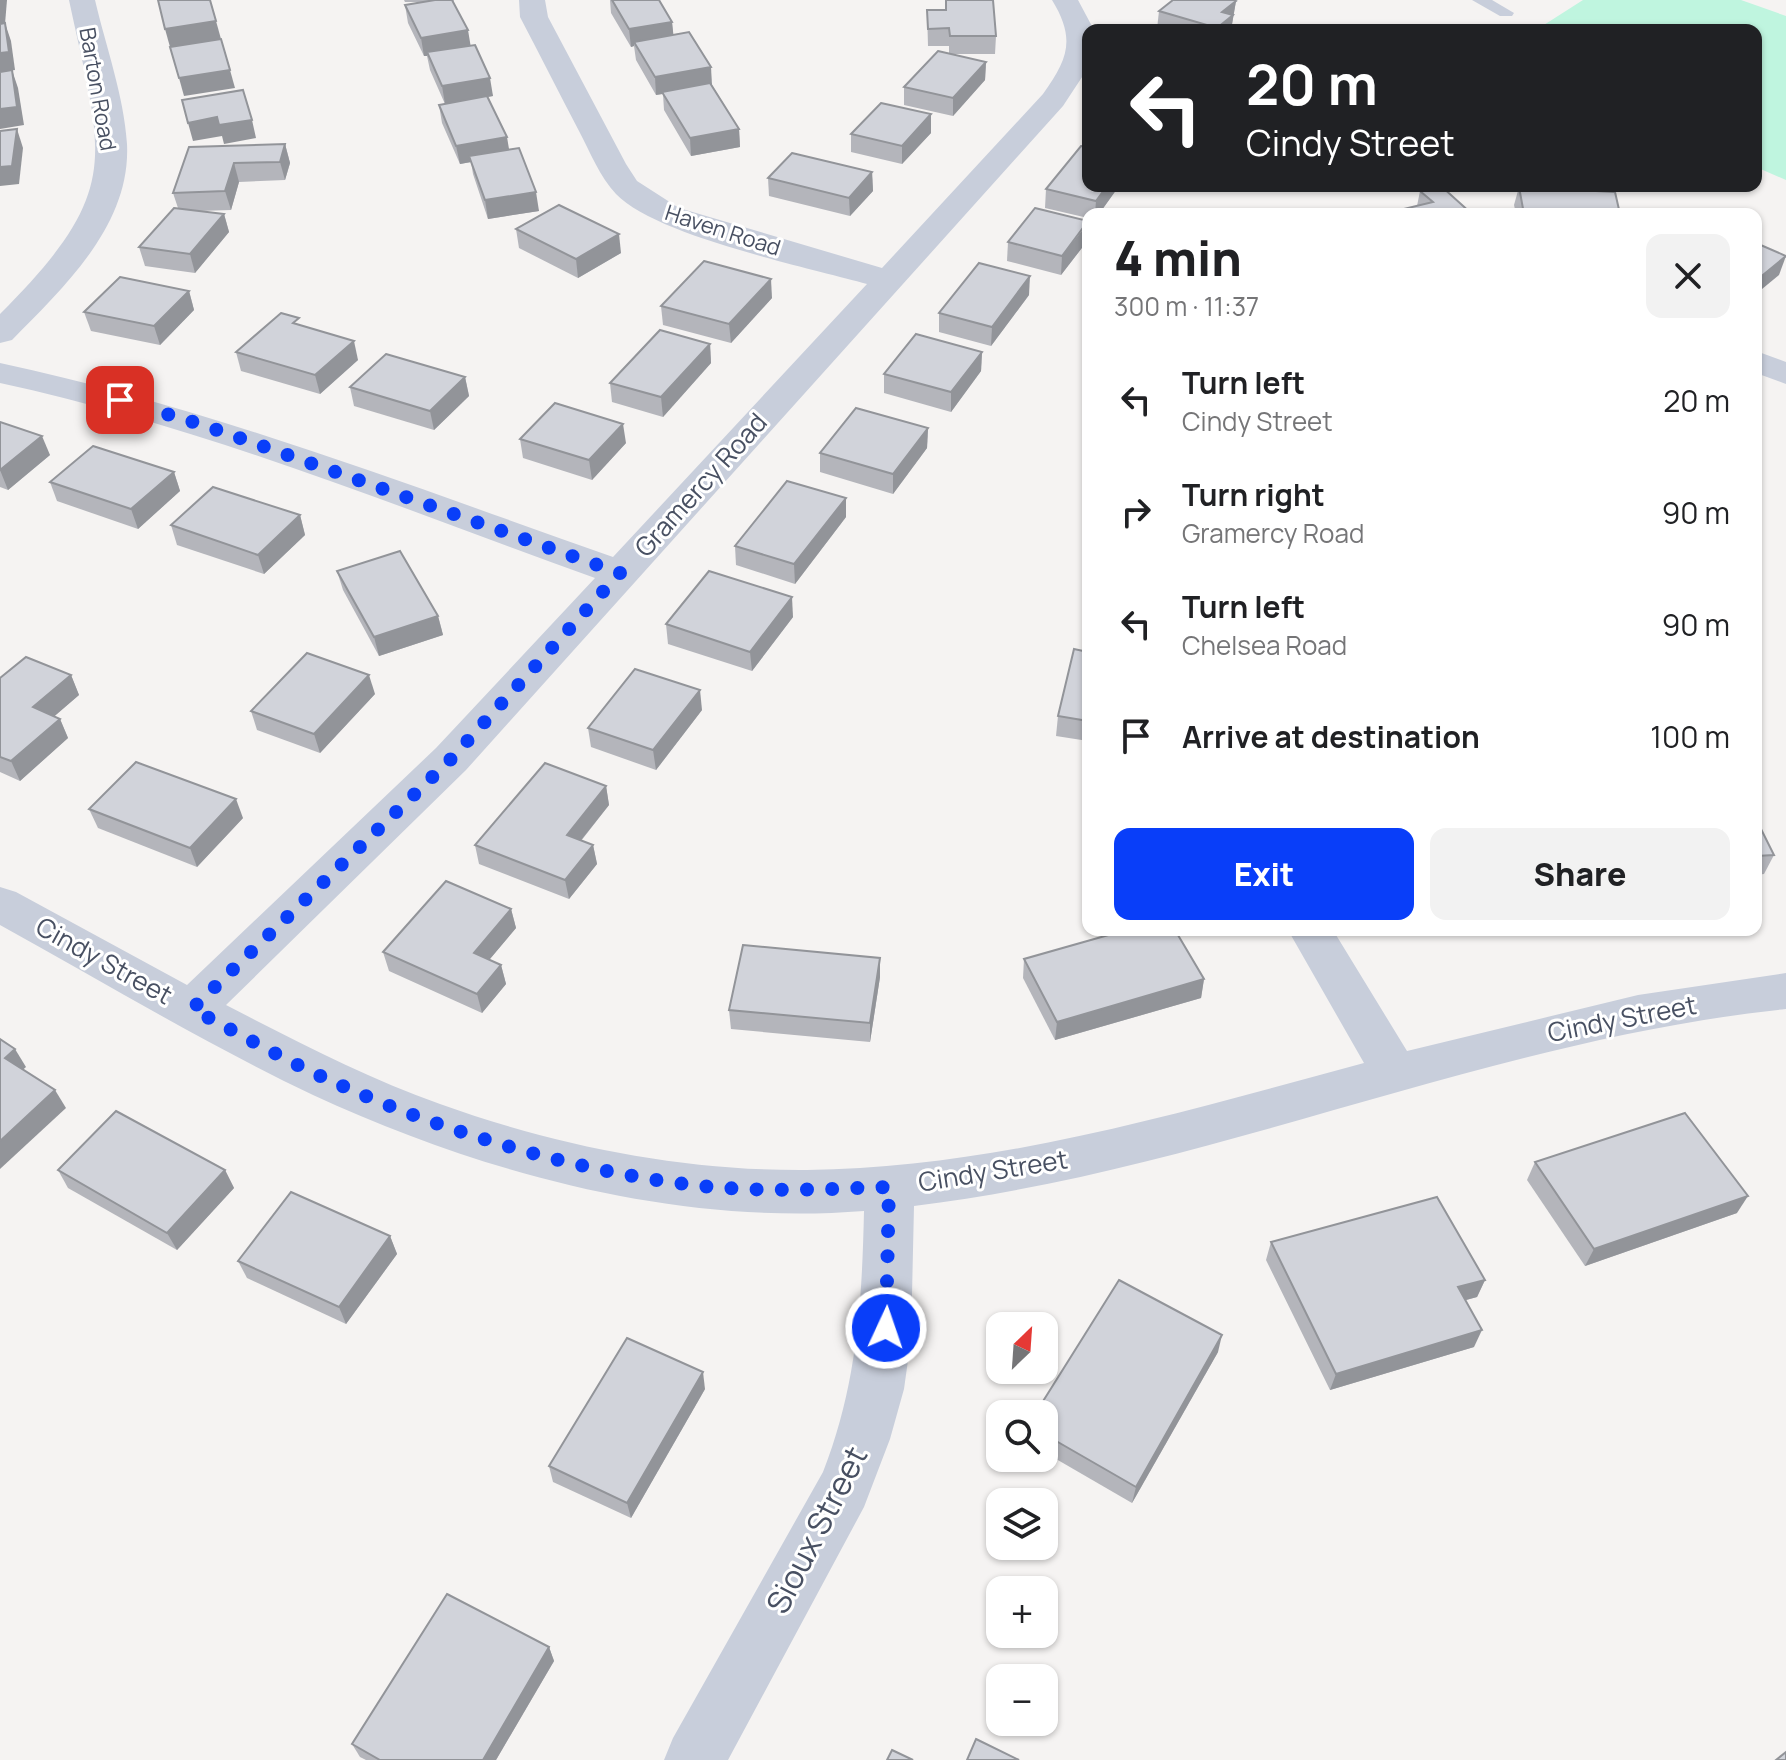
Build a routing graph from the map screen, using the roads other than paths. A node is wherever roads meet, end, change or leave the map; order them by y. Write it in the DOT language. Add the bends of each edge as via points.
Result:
graph roads {
  1 [pos="82,0"];
  2 [pos="532,0"];
  3 [pos="1065,0"];
  4 [pos="1480,0"];
  5 [pos="1506,13"];
  6 [pos="889,280"];
  7 [pos="0,333"];
  8 [pos="1762,364"];
  9 [pos="0,373"];
  10 [pos="1786,374"];
  11 [pos="620,573"];
  12 [pos="0,904"];
  13 [pos="1314,936"];
  14 [pos="1786,991"];
  15 [pos="192,1009"];
  16 [pos="1395,1073"];
  17 [pos="889,1187"];
  18 [pos="695,1760"];
  1 -- 7 [label="street, Barton Road" via="112,145 106,190 82,240"];
  2 -- 6 [label="street, Haven Road" via="534,17 611,164 637,196 702,227"];
  3 -- 6 [label="street, Gramercy Road" via="1082,34 1079,61 1070,76"];
  4 -- 5 [label="lane"];
  6 -- 11 [label="street, Gramercy Road"];
  8 -- 10 [label="street"];
  9 -- 11 [label="street" via="203,425"];
  11 -- 15 [label="street, Gramercy Road" via="451,759"];
  12 -- 15 [label="street, Cindy Street"];
  13 -- 16 [label="street"];
  14 -- 16 [label="street, Cindy Street" via="1575,1026"];
  15 -- 17 [label="street, Cindy Street" via="337,1084 535,1152 711,1187"];
  16 -- 17 [label="street, Cindy Street" via="1099,1152 963,1179"];
  17 -- 18 [label="street, Sioux Street" via="884,1351 863,1441 844,1488"];
}
